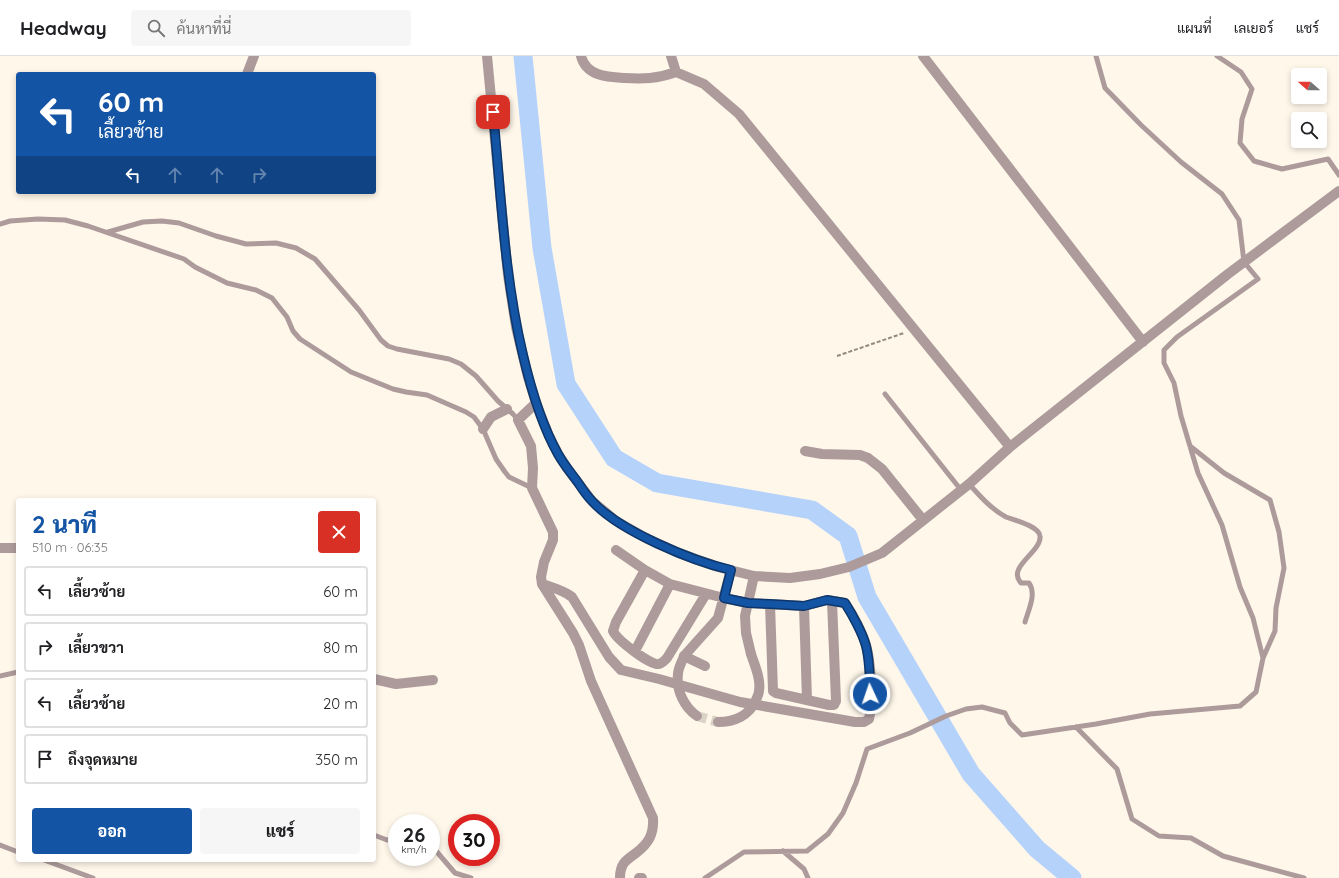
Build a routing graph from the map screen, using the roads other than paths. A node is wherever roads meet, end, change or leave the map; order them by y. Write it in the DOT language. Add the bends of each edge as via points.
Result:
graph roads {
  1 [pos="254,56"];
  2 [pos="488,56"];
  3 [pos="581,56"];
  4 [pos="671,56"];
  5 [pos="923,56"];
  6 [pos="1096,56"];
  7 [pos="1217,56"];
  8 [pos="248,72"];
  9 [pos="676,72"];
  10 [pos="1339,175"];
  11 [pos="1339,191"];
  12 [pos="0,224"];
  13 [pos="107,232"];
  14 [pos="1244,262"];
  15 [pos="1143,342"];
  16 [pos="885,394"];
  17 [pos="536,403"];
  18 [pos="507,409"];
  19 [pos="518,420"];
  20 [pos="483,428"];
  21 [pos="1190,446"];
  22 [pos="1010,447"];
  23 [pos="805,451"];
  24 [pos="965,487"];
  25 [pos="532,488"];
  26 [pos="923,520"];
  27 [pos="0,548"];
  28 [pos="16,548"];
  29 [pos="616,550"];
  30 [pos="645,570"];
  31 [pos="731,570"];
  32 [pos="754,576"];
  33 [pos="542,584"];
  34 [pos="670,584"];
  35 [pos="706,594"];
  36 [pos="724,598"];
  37 [pos="832,601"];
  38 [pos="748,603"];
  39 [pos="770,604"];
  40 [pos="804,606"];
  41 [pos="1025,622"];
  42 [pos="635,651"];
  43 [pos="684,656"];
  44 [pos="1263,658"];
  45 [pos="705,666"];
  46 [pos="16,672"];
  47 [pos="0,676"];
  48 [pos="376,679"];
  49 [pos="433,680"];
  50 [pos="807,700"];
  51 [pos="697,716"];
  52 [pos="718,722"];
  53 [pos="1076,727"];
  54 [pos="376,836"];
  55 [pos="388,840"];
  56 [pos="0,844"];
  57 [pos="16,851"];
  58 [pos="783,851"];
  59 [pos="440,856"];
  60 [pos="49,862"];
  61 [pos="93,878"];
  62 [pos="471,878"];
  63 [pos="620,878"];
  64 [pos="639,878"];
  65 [pos="642,878"];
  66 [pos="705,878"];
  67 [pos="808,878"];
  68 [pos="1304,878"];
  1 -- 8 [label="street"];
  2 -- 17 [label="street" via="508,275 516,327"];
  3 -- 9 [label="street" via="584,65 594,73 605,76 646,79"];
  4 -- 9 [label="street"];
  5 -- 15 [label="street"];
  6 -- 14 [label="lane" via="1105,88 1181,162 1222,194 1239,220"];
  7 -- 10 [label="lane" via="1241,72 1252,89 1242,119 1240,143 1254,160 1282,169 1328,159"];
  9 -- 22 [label="street" via="704,84 739,114"];
  11 -- 14 [label="street"];
  12 -- 13 [label="lane" via="38,218 65,220"];
  13 -- 18 [label="lane" via="143,222 162,221 178,223 246,244 276,243 296,248 315,259 388,346 450,359 461,364"];
  13 -- 20 [label="lane" via="184,259 227,283 256,290 272,298 300,339 351,372 393,390 427,394 442,400 466,412"];
  14 -- 15 [label="street"];
  14 -- 21 [label="lane" via="1258,279 1177,337 1164,350 1164,362 1174,383"];
  15 -- 22 [label="street"];
  16 -- 24 [label="lane"];
  17 -- 19 [label="street"];
  17 -- 31 [label="street" via="558,454 598,506 616,521 646,538 680,553"];
  18 -- 19 [label="lane"];
  18 -- 20 [label="street" via="491,416"];
  19 -- 25 [label="street" via="531,446"];
  20 -- 25 [label="lane" via="496,459 509,477"];
  21 -- 44 [label="lane" via="1198,473 1222,525 1240,587 1253,618"];
  21 -- 44 [label="lane" via="1224,473 1270,500 1279,532 1284,568 1276,608 1275,631"];
  22 -- 24 [label="street"];
  23 -- 26 [label="street" via="860,455 868,458 882,469"];
  24 -- 26 [label="street"];
  24 -- 41 [label="lane" via="994,510 1031,527 1040,535 1036,548 1017,574 1021,583 1029,583 1032,587"];
  25 -- 33 [label="street" via="553,532 553,540 544,562"];
  26 -- 32 [label="street" via="882,553 850,567 790,578"];
  27 -- 28 [label="street"];
  29 -- 30 [label="street"];
  30 -- 34 [label="street"];
  30 -- 42 [label="street" via="613,632"];
  31 -- 32 [label="street"];
  31 -- 36 [label="street"];
  32 -- 38 [label="street"];
  33 -- 37 [label="street" via="566,592 572,597 609,657 621,670 740,702 864,722 869,719 871,709 866,645 845,603"];
  33 -- 63 [label="street" via="576,639 591,681 653,818 650,838 625,861"];
  34 -- 35 [label="street"];
  34 -- 42 [label="street"];
  35 -- 36 [label="street"];
  35 -- 42 [label="street" via="663,662 654,664"];
  36 -- 38 [label="street"];
  36 -- 43 [label="street" via="718,618"];
  37 -- 40 [label="street"];
  37 -- 50 [label="street" via="836,701 834,705 829,705"];
  38 -- 39 [label="street"];
  38 -- 52 [label="street, bridge" via="746,633 757,672 759,692 753,707 739,719"];
  39 -- 40 [label="street"];
  39 -- 50 [label="street" via="774,690 776,693"];
  40 -- 50 [label="street"];
  43 -- 45 [label="street"];
  43 -- 51 [label="street, bridge" via="678,673 678,690 691,712"];
  44 -- 53 [label="lane" via="1256,692 1240,706 1150,714"];
  46 -- 47 [label="lane"];
  48 -- 49 [label="street" via="396,684"];
  53 -- 58 [label="lane" via="1022,735 1010,723 1005,713 982,707 946,716 867,749 843,813 828,834 807,851"];
  53 -- 68 [label="lane" via="1117,769 1132,819 1159,836 1191,838 1223,856"];
  54 -- 55 [label="lane"];
  56 -- 57 [label="lane"];
  58 -- 66 [label="lane" via="744,852"];
  58 -- 67 [label="lane" via="804,869"];
  59 -- 62 [label="lane" via="455,873"];
  60 -- 61 [label="lane"];
  64 -- 65 [label="street"];
}
